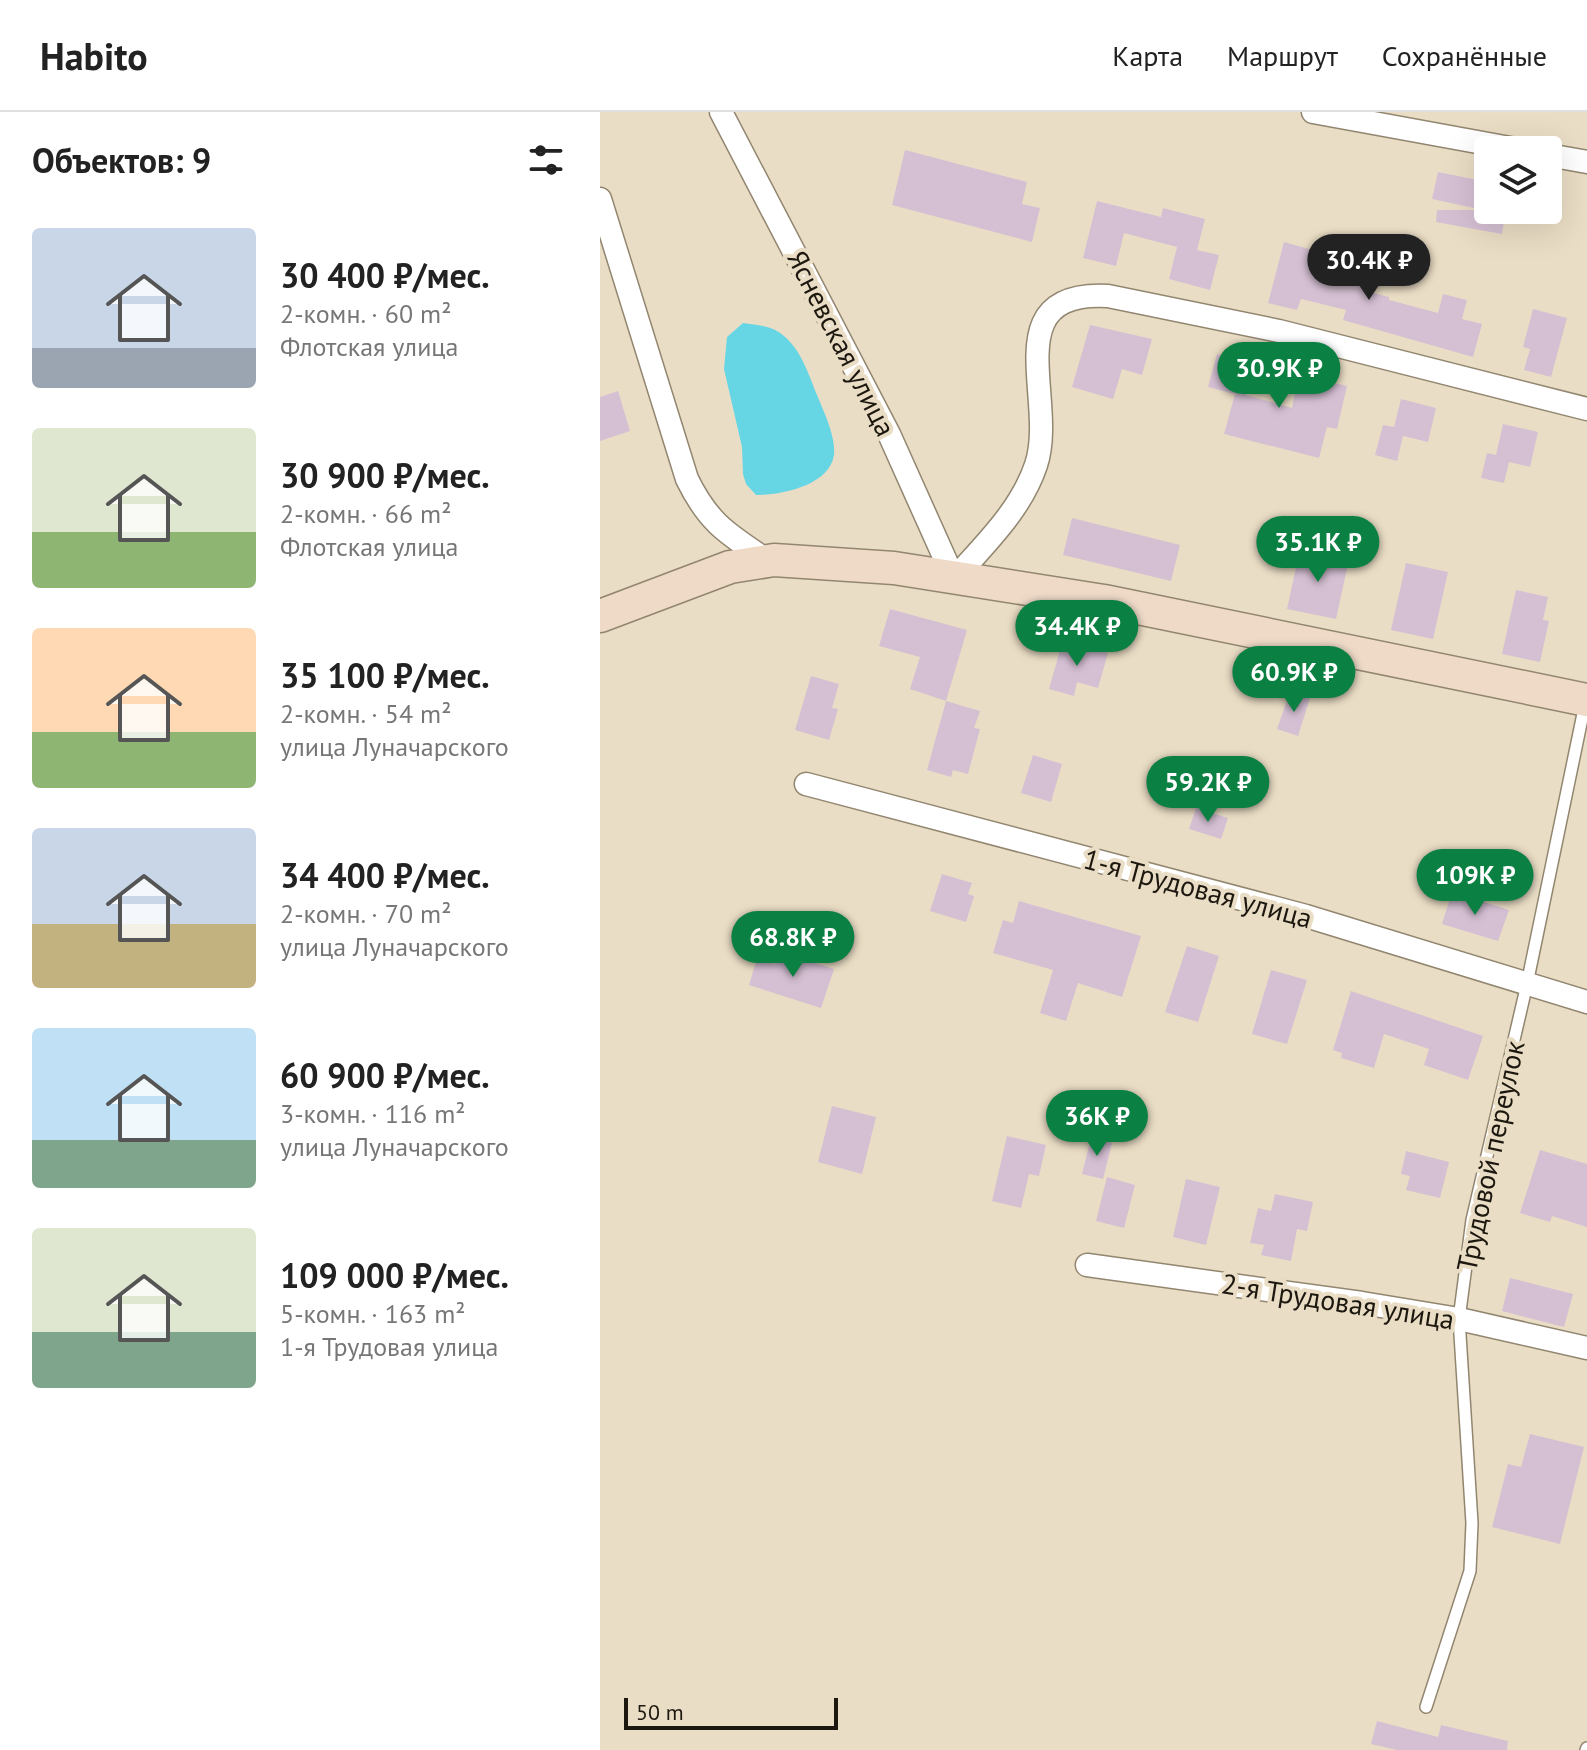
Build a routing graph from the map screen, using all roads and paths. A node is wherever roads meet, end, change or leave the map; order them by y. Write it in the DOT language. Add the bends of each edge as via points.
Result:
graph roads {
  1 [pos="721,112"];
  2 [pos="1313,112"];
  3 [pos="1474,141"];
  4 [pos="1562,158"];
  5 [pos="1587,162"];
  6 [pos="600,199"];
  7 [pos="1587,409"];
  8 [pos="768,561"];
  9 [pos="954,579"];
  10 [pos="600,616"];
  11 [pos="1586,700"];
  12 [pos="806,784"];
  13 [pos="1527,984"];
  14 [pos="1587,1002"];
  15 [pos="1087,1265"];
  16 [pos="1459,1319"];
  17 [pos="1587,1348"];
  18 [pos="1426,1707"];
  1 -- 9 [label="street, Ясневская улица" via="889,434"];
  2 -- 3 [label="street"];
  4 -- 5 [label="street"];
  6 -- 8 [label="street" via="687,479 701,509"];
  7 -- 9 [label="street" via="1279,331 1081,294 1044,316 1036,342 1039,435 1028,485 1008,518"];
  8 -- 9 [label="main road" via="894,568"];
  8 -- 10 [label="main road" via="730,567"];
  9 -- 11 [label="main road" via="1104,601"];
  11 -- 13 [label="lane, Трудовой переулок"];
  12 -- 13 [label="street, 1-я Трудовая улица" via="1306,916"];
  13 -- 14 [label="street, 1-я Трудовая улица"];
  13 -- 16 [label="lane, Трудовой переулок" via="1472,1220"];
  15 -- 16 [label="street, 2-я Трудовая улица"];
  16 -- 17 [label="street, 2-я Трудовая улица"];
  16 -- 18 [label="lane, Трудовой переулок" via="1472,1523 1470,1571"];
}
